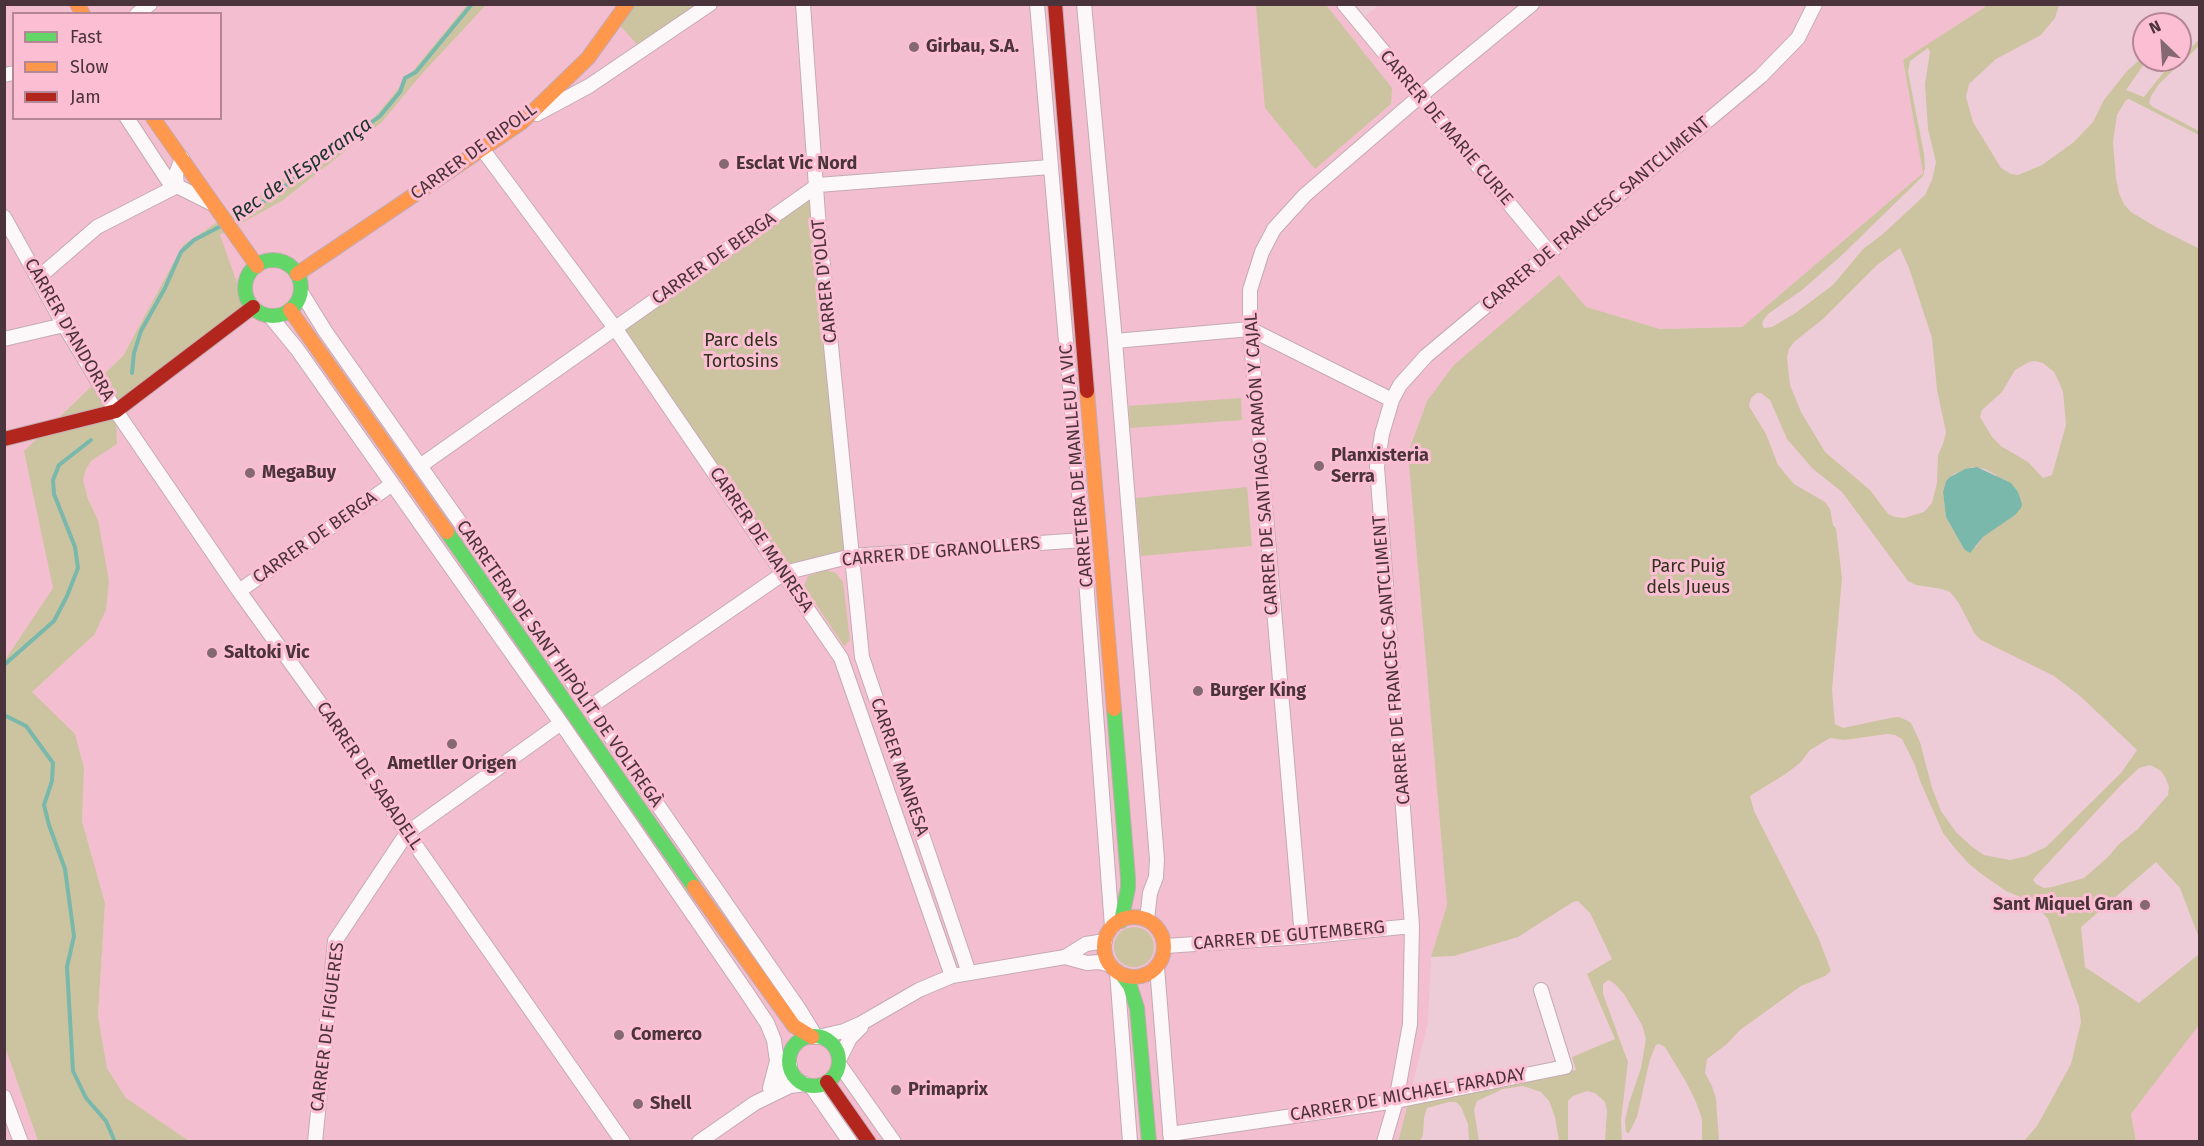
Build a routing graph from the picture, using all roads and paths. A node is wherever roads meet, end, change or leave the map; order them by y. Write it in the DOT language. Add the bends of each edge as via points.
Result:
graph roads {
  1 [pos="627,4"];
  2 [pos="710,4"];
  3 [pos="803,4"];
  4 [pos="1037,4"];
  5 [pos="1055,4"];
  6 [pos="1084,4"];
  7 [pos="1344,4"];
  8 [pos="1533,4"];
  9 [pos="1815,4"];
  10 [pos="1419,97"];
  11 [pos="128,120"];
  12 [pos="154,120"];
  13 [pos="522,122"];
  14 [pos="483,150"];
  15 [pos="182,158"];
  16 [pos="1050,167"];
  17 [pos="818,185"];
  18 [pos="175,187"];
  19 [pos="215,205"];
  20 [pos="4,217"];
  21 [pos="1549,252"];
  22 [pos="256,266"];
  23 [pos="297,274"];
  24 [pos="38,278"];
  25 [pos="301,292"];
  26 [pos="253,308"];
  27 [pos="290,310"];
  28 [pos="270,316"];
  29 [pos="64,325"];
  30 [pos="615,328"];
  31 [pos="1250,329"];
  32 [pos="4,339"];
  33 [pos="1115,341"];
  34 [pos="1392,400"];
  35 [pos="116,411"];
  36 [pos="4,440"];
  37 [pos="420,466"];
  38 [pos="391,485"];
  39 [pos="1083,540"];
  40 [pos="852,556"];
  41 [pos="784,573"];
  42 [pos="239,591"];
  43 [pos="590,707"];
  44 [pos="561,723"];
  45 [pos="407,833"];
  46 [pos="1128,888"];
  47 [pos="1146,920"];
  48 [pos="1117,924"];
  49 [pos="1412,926"];
  50 [pos="1302,937"];
  51 [pos="1105,941"];
  52 [pos="1165,946"];
  53 [pos="1065,957"];
  54 [pos="1116,970"];
  55 [pos="1152,971"];
  56 [pos="969,973"];
  57 [pos="952,976"];
  58 [pos="745,990"];
  59 [pos="1541,990"];
  60 [pos="1137,1008"];
  61 [pos="782,1011"];
  62 [pos="869,1019"];
  63 [pos="815,1037"];
  64 [pos="790,1060"];
  65 [pos="839,1062"];
  66 [pos="827,1082"];
  67 [pos="808,1085"];
  68 [pos="770,1088"];
  69 [pos="4,1097"];
  70 [pos="1396,1101"];
  71 [pos="755,1103"];
  72 [pos="1171,1138"];
  73 [pos="21,1142"];
  74 [pos="315,1142"];
  75 [pos="623,1142"];
  76 [pos="699,1142"];
  77 [pos="850,1142"];
  78 [pos="869,1142"];
  79 [pos="894,1142"];
  80 [pos="1130,1142"];
  81 [pos="1149,1142"];
  82 [pos="1384,1142"];
  1 -- 13 [label="street, CARRER DE RIPOLL" via="588,58"];
  2 -- 13 [label="street" via="582,90"];
  3 -- 17 [label="street, CARRER D'OLOT"];
  4 -- 16 [label="street, CARRETERA DE MANLLEU A VIC"];
  5 -- 46 [label="street, CARRETERA DE MANLLEU A VIC"];
  6 -- 33 [label="street"];
  7 -- 10 [label="street, CARRER DE MARIE CURIE"];
  8 -- 10 [label="street, CARRER DE SANTIAGO RAMÓN Y CAJAL"];
  9 -- 21 [label="street, CARRER DE FRANCESC SANTCLIMENT" via="1798,38 1761,76"];
  10 -- 21 [label="street, CARRER DE MARIE CURIE"];
  10 -- 31 [label="street, CARRER DE SANTIAGO RAMÓN Y CAJAL" via="1305,195 1274,229 1250,290"];
  11 -- 18 [label="street"];
  12 -- 15 [label="street"];
  13 -- 14 [label="street, CARRER DE RIPOLL"];
  14 -- 23 [label="street, CARRER DE RIPOLL"];
  14 -- 30 [label="street, CARRER DE MANRESA"];
  15 -- 18 [label="street"];
  15 -- 19 [label="street"];
  16 -- 17 [label="street"];
  16 -- 39 [label="street, CARRETERA DE MANLLEU A VIC"];
  17 -- 30 [label="street, CARRER DE BERGA"];
  17 -- 40 [label="street, CARRER D'OLOT"];
  18 -- 19 [label="street"];
  18 -- 24 [label="street" via="97,227"];
  19 -- 22 [label="street"];
  20 -- 24 [label="street, CARRER D'ANDORRA"];
  21 -- 34 [label="street, CARRER DE FRANCESC SANTCLIMENT" via="1426,356"];
  22 -- 23 [label="street" via="276,261 291,266"];
  22 -- 26 [label="street" via="246,286"];
  23 -- 25 [label="street"];
  24 -- 29 [label="street, CARRER D'ANDORRA"];
  25 -- 27 [label="street"];
  25 -- 37 [label="street, CARRETERA DE SANT HIPÒLIT DE VOLTREGÀ"];
  26 -- 28 [label="street"];
  26 -- 35 [label="street"];
  27 -- 28 [label="street"];
  27 -- 61 [label="street, CARRETERA DE SANT HIPÒLIT DE VOLTREGÀ"];
  28 -- 38 [label="street, CARRETERA DE SANT HIPÒLIT DE VOLTREGÀ"];
  29 -- 32 [label="street"];
  29 -- 35 [label="street, CARRER D'ANDORRA"];
  30 -- 37 [label="street, CARRER DE BERGA"];
  30 -- 41 [label="street, CARRER DE MANRESA"];
  31 -- 33 [label="street"];
  31 -- 34 [label="street"];
  31 -- 50 [label="street, CARRER DE SANTIAGO RAMÓN Y CAJAL"];
  33 -- 47 [label="street" via="1157,859"];
  34 -- 49 [label="street, CARRER DE FRANCESC SANTCLIMENT" via="1377,467"];
  35 -- 36 [label="street"];
  35 -- 42 [label="street, CARRER DE SABADELL"];
  37 -- 43 [label="street, CARRETERA DE SANT HIPÒLIT DE VOLTREGÀ"];
  38 -- 42 [label="street, CARRER DE BERGA"];
  38 -- 44 [label="street, CARRETERA DE SANT HIPÒLIT DE VOLTREGÀ"];
  39 -- 40 [label="street, CARRER DE GRANOLLERS"];
  39 -- 48 [label="street, CARRETERA DE MANLLEU A VIC"];
  40 -- 41 [label="street, CARRER DE GRANOLLERS"];
  40 -- 56 [label="street, CARRER MANRESA" via="862,657"];
  41 -- 43 [label="street, CARRER DE GRANOLLERS"];
  41 -- 57 [label="street, CARRER DE MANRESA" via="841,658"];
  42 -- 45 [label="street, CARRER DE SABADELL"];
  43 -- 63 [label="street, CARRETERA DE SANT HIPÒLIT DE VOLTREGÀ"];
  44 -- 45 [label="street, CARRER DE FIGUERES"];
  44 -- 58 [label="street, CARRETERA DE SANT HIPÒLIT DE VOLTREGÀ"];
  45 -- 74 [label="street, CARRER DE FIGUERES" via="335,940"];
  45 -- 75 [label="street, CARRER DE SABADELL"];
  46 -- 47 [label="street, CARRETERA DE MANLLEU A VIC"];
  46 -- 48 [label="street, CARRETERA DE MANLLEU A VIC"];
  47 -- 48 [label="street" via="1131,917"];
  47 -- 52 [label="street" via="1160,931"];
  48 -- 51 [label="street"];
  49 -- 50 [label="street, CARRER DE GUTEMBERG"];
  49 -- 70 [label="street, CARRER DE FRANCESC SANTCLIMENT" via="1410,1024"];
  50 -- 52 [label="street, CARRER DE GUTEMBERG"];
  51 -- 53 [label="street" via="1086,944"];
  51 -- 54 [label="street" via="1105,953"];
  52 -- 55 [label="street"];
  53 -- 54 [label="street" via="1099,962"];
  53 -- 56 [label="street"];
  54 -- 55 [label="street" via="1135,977"];
  54 -- 60 [label="street" via="1130,986"];
  54 -- 80 [label="street"];
  55 -- 60 [label="street"];
  55 -- 72 [label="street"];
  56 -- 57 [label="street"];
  57 -- 62 [label="street" via="918,990"];
  58 -- 61 [label="street, CARRETERA DE SANT HIPÒLIT DE VOLTREGÀ"];
  58 -- 68 [label="street, CARRETERA DE SANT HIPÒLIT DE VOLTREGÀ" via="774,1040 777,1061"];
  59 -- 70 [label="street, CARRER DE MICHAEL FARADAY" via="1565,1067"];
  60 -- 81 [label="street"];
  61 -- 63 [label="street, CARRETERA DE SANT HIPÒLIT DE VOLTREGÀ" via="794,1026"];
  61 -- 64 [label="street, CARRETERA DE SANT HIPÒLIT DE VOLTREGÀ" via="790,1030"];
  62 -- 63 [label="street" via="844,1031"];
  62 -- 65 [label="street" via="850,1038"];
  63 -- 64 [label="street" via="797,1043"];
  63 -- 65 [label="street" via="832,1044"];
  64 -- 67 [label="street" via="794,1076"];
  64 -- 68 [label="street"];
  65 -- 66 [label="street"];
  65 -- 79 [label="street"];
  66 -- 67 [label="street"];
  66 -- 78 [label="street"];
  67 -- 71 [label="street" via="790,1086"];
  67 -- 77 [label="street"];
  68 -- 71 [label="street"];
  69 -- 73 [label="street"];
  70 -- 72 [label="street, CARRER DE MICHAEL FARADAY"];
  70 -- 82 [label="street, CARRER DE FRANCESC SANTCLIMENT"];
  71 -- 76 [label="street"];
}
